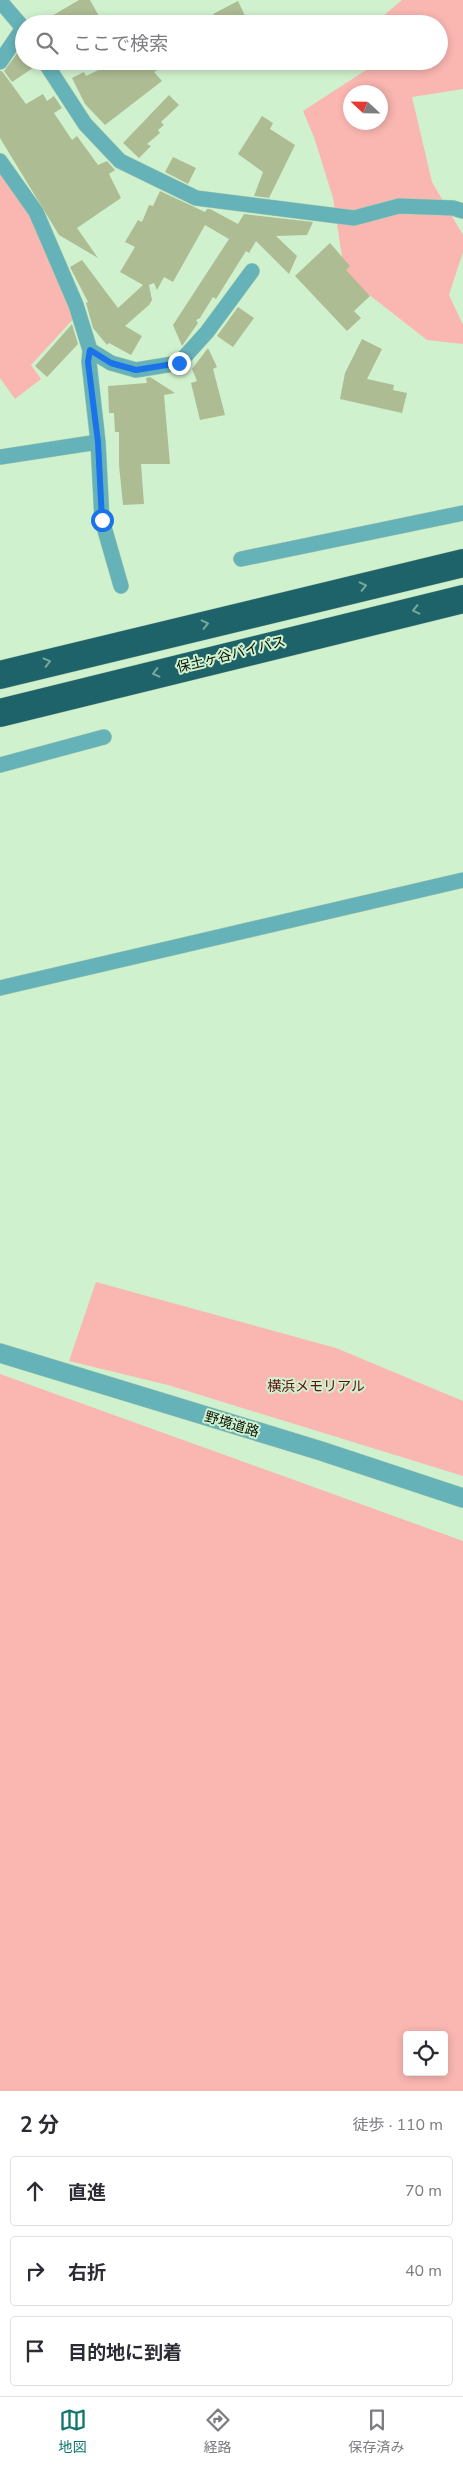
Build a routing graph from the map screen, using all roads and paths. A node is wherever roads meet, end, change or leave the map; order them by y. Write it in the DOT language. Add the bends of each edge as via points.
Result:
graph roads {
  1 [pos="7,3"];
  2 [pos="15,16"];
  3 [pos="15,40"];
  4 [pos="0,62"];
  5 [pos="50,70"];
  6 [pos="0,161"];
  7 [pos="463,211"];
  8 [pos="252,271"];
  9 [pos="90,350"];
  10 [pos="98,442"];
  11 [pos="0,457"];
  12 [pos="463,513"];
  13 [pos="241,559"];
  14 [pos="463,563"];
  15 [pos="121,586"];
  16 [pos="463,599"];
  17 [pos="0,675"];
  18 [pos="0,713"];
  19 [pos="104,737"];
  20 [pos="0,765"];
  21 [pos="463,880"];
  22 [pos="0,988"];
  23 [pos="0,1353"];
  24 [pos="463,1498"];
  1 -- 2 [label="street"];
  3 -- 4 [label="street"];
  5 -- 7 [label="street" via="85,124 120,161 196,198 354,218 399,206"];
  6 -- 9 [label="street" via="36,212 76,305"];
  8 -- 9 [label="street" via="207,332 179,363 136,370 111,363"];
  9 -- 10 [label="street" via="88,362"];
  10 -- 11 [label="street"];
  10 -- 15 [label="street" via="102,520"];
  12 -- 13 [label="street"];
  17 -- 14 [label="highway, one-way"];
  16 -- 18 [label="highway, 保土ヶ谷バイパス, one-way"];
  19 -- 20 [label="street"];
  21 -- 22 [label="street"];
  23 -- 24 [label="street, 野境道路" via="312,1448"];
}
